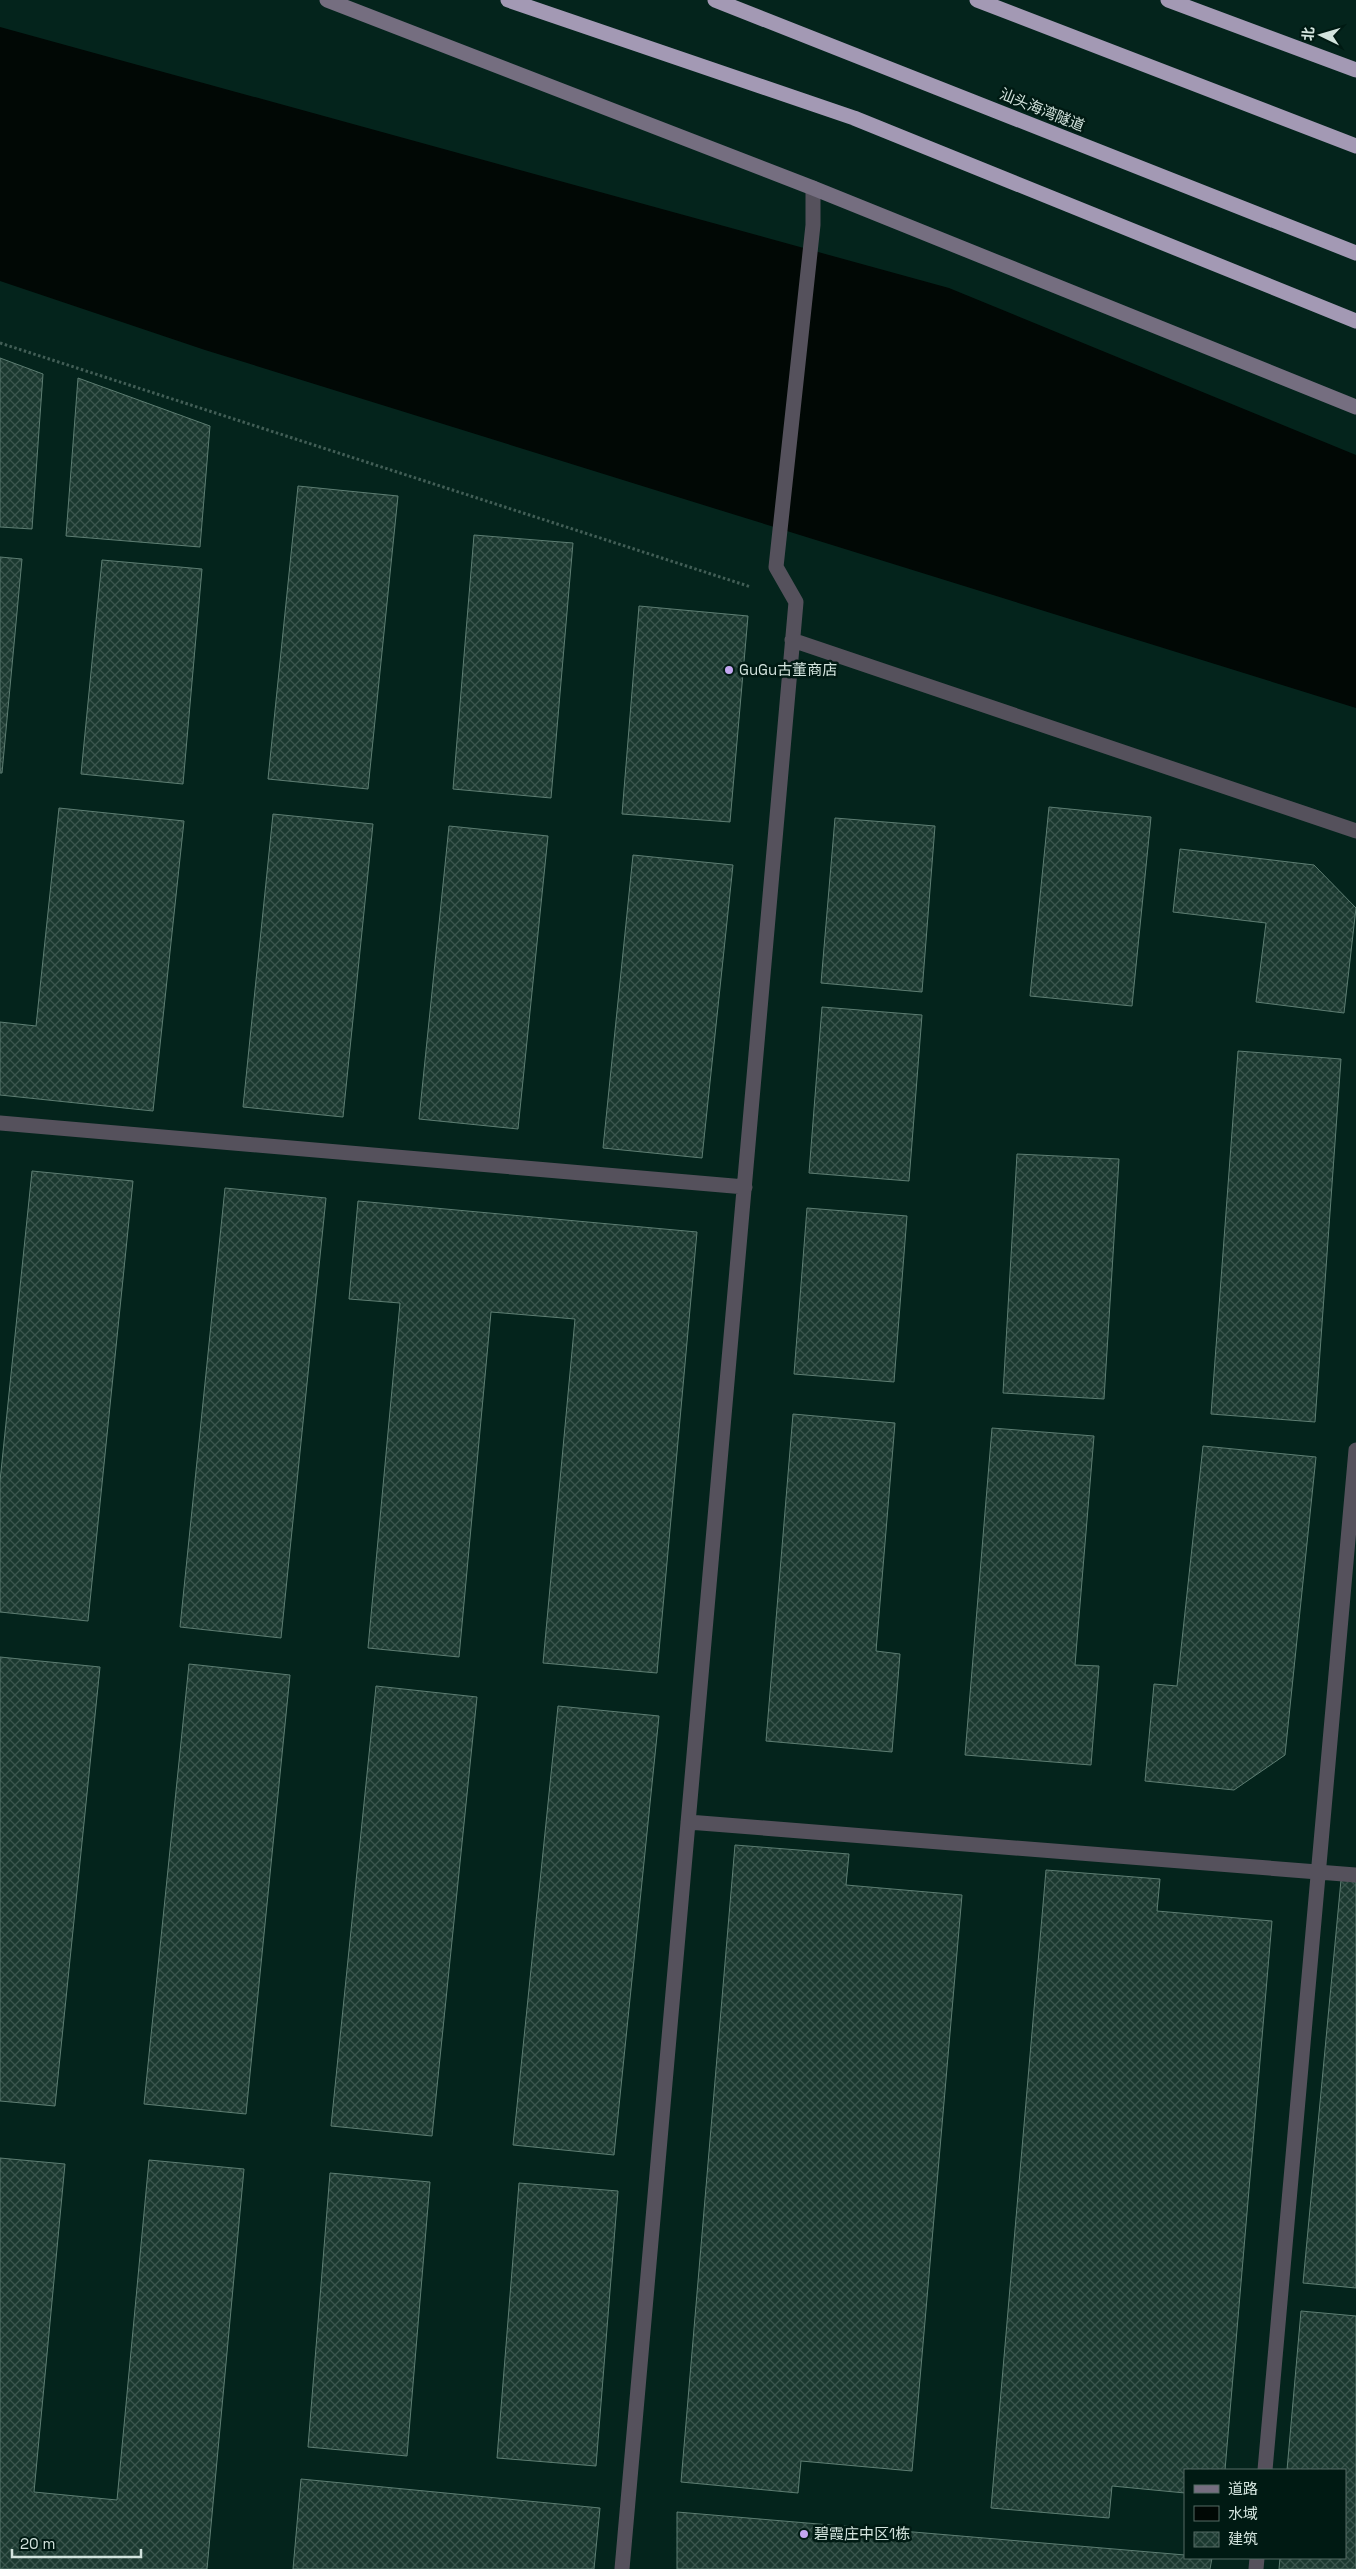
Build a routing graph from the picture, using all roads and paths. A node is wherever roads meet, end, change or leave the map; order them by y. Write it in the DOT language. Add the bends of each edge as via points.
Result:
graph roads {
  1 [pos="327,0"];
  2 [pos="508,0"];
  3 [pos="715,0"];
  4 [pos="977,0"];
  5 [pos="1168,0"];
  6 [pos="1356,70"];
  7 [pos="1356,146"];
  8 [pos="813,188"];
  9 [pos="1356,253"];
  10 [pos="1356,321"];
  11 [pos="0,343"];
  12 [pos="1356,407"];
  13 [pos="796,602"];
  14 [pos="792,640"];
  15 [pos="1356,830"];
  16 [pos="0,1123"];
  17 [pos="745,1188"];
  18 [pos="1356,1450"];
  19 [pos="688,1822"];
  20 [pos="1318,1872"];
  21 [pos="1356,1875"];
  22 [pos="1265,2469"];
  23 [pos="622,2569"];
  1 -- 8 [label="main road"];
  2 -- 10 [label="highway" via="854,118"];
  3 -- 9 [label="highway, 汕头海湾隧道"];
  4 -- 7 [label="highway"];
  5 -- 6 [label="highway"];
  8 -- 12 [label="main road"];
  8 -- 13 [label="street" via="813,225 776,567"];
  11 -- 13 [label="path"];
  13 -- 14 [label="street"];
  14 -- 15 [label="street"];
  14 -- 17 [label="street"];
  16 -- 17 [label="street"];
  17 -- 19 [label="street"];
  18 -- 20 [label="street"];
  19 -- 20 [label="street"];
  19 -- 23 [label="street"];
  20 -- 21 [label="street"];
  20 -- 22 [label="street"];
}
